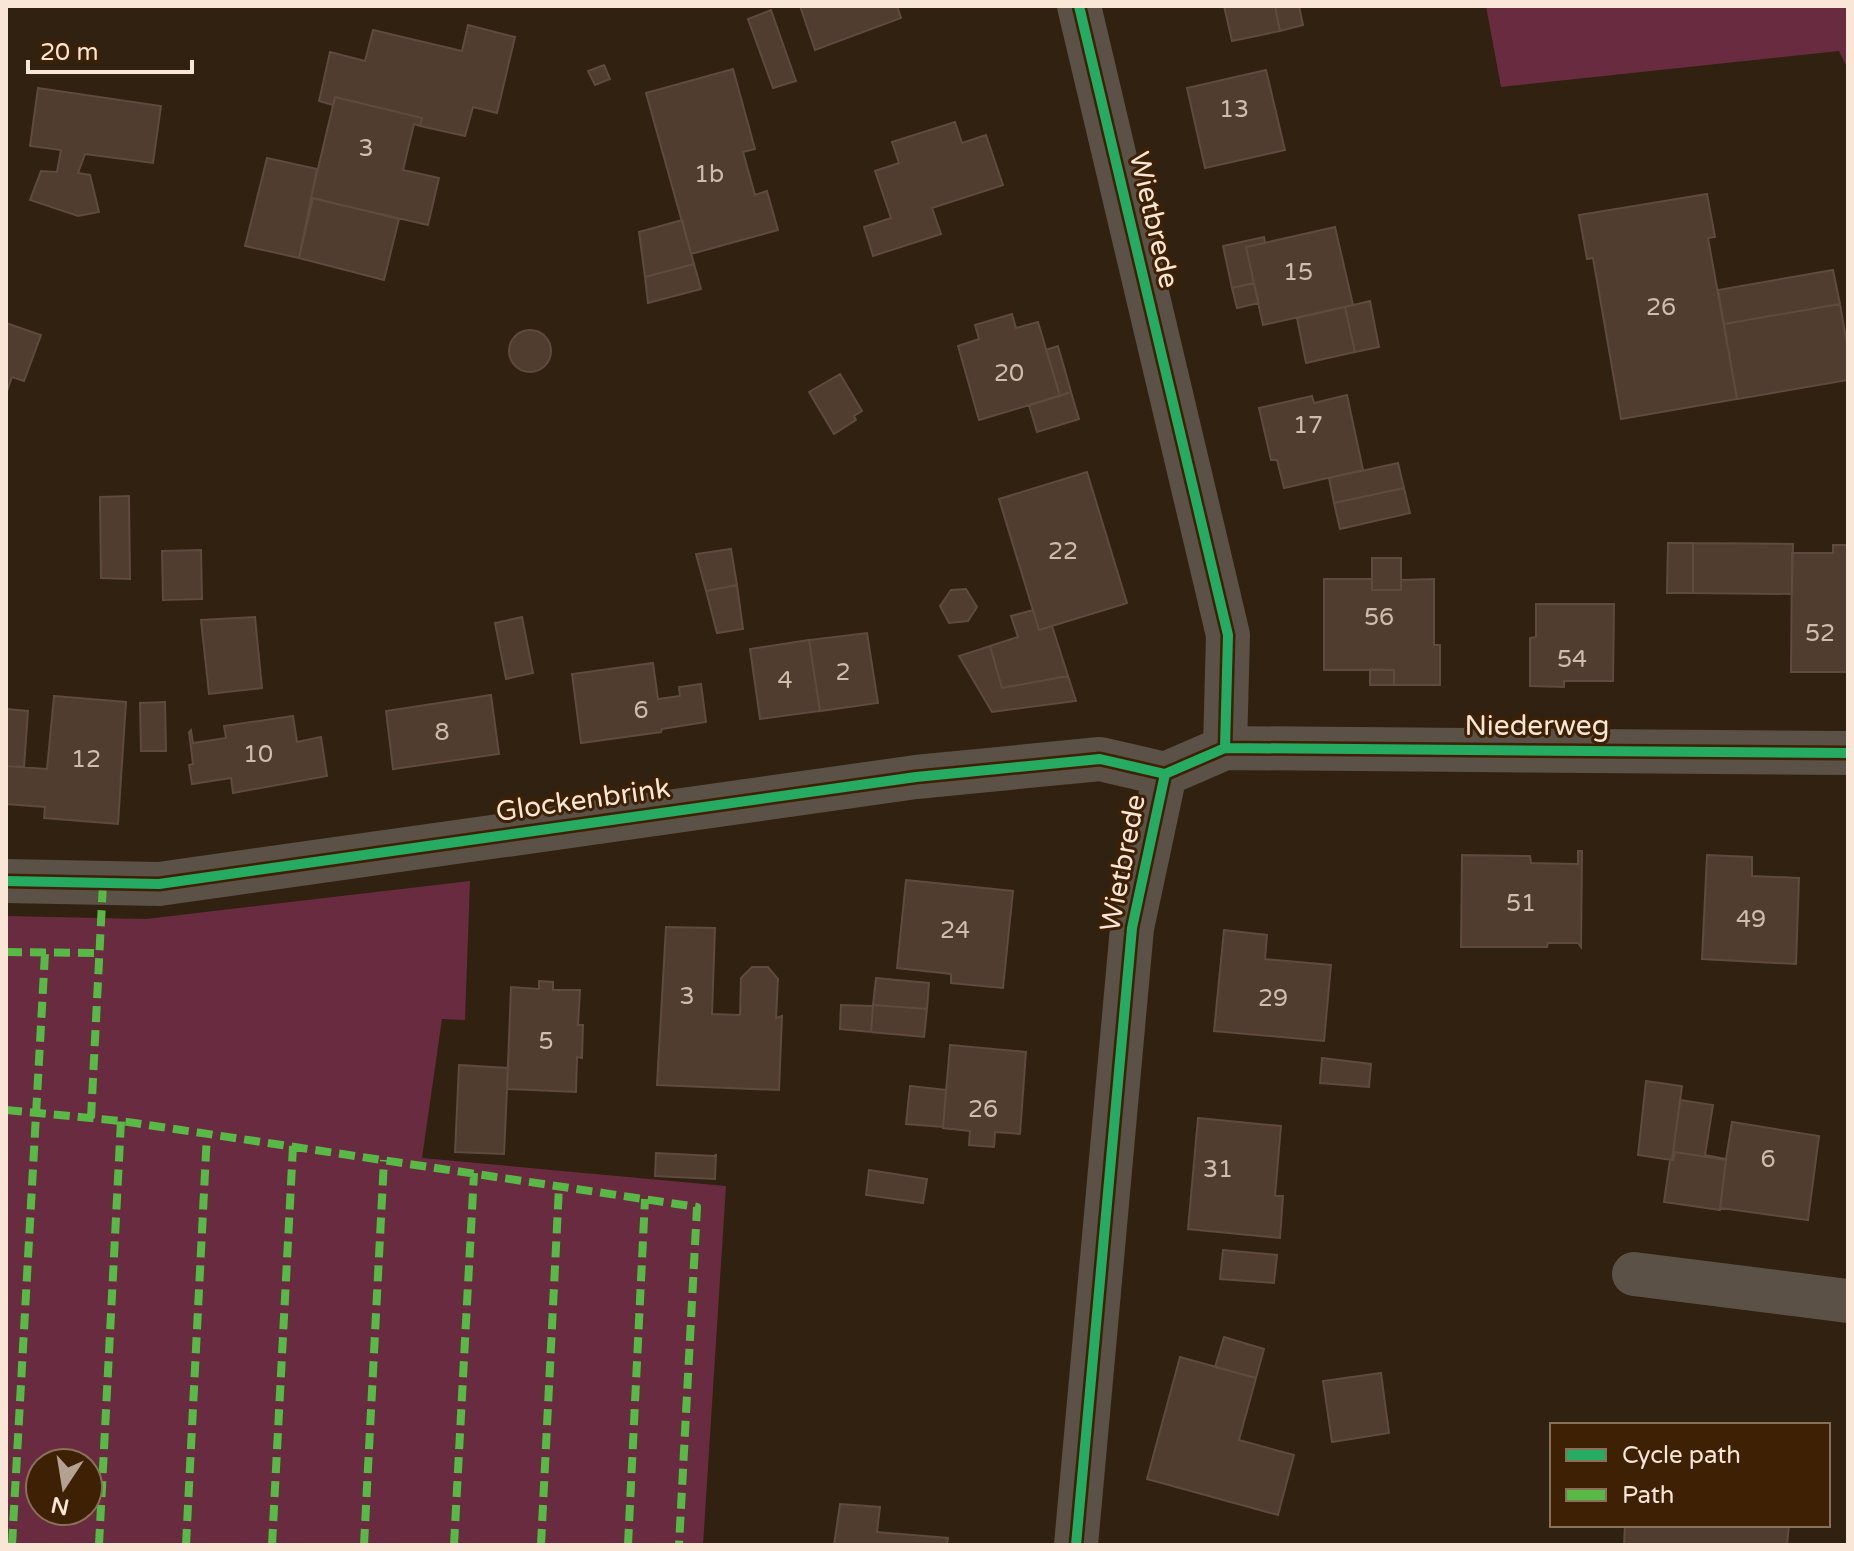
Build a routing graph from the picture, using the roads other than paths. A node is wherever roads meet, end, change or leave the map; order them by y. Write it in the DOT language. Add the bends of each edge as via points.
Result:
graph roads {
  1 [pos="1079,6"];
  2 [pos="1225,748"];
  3 [pos="1848,753"];
  4 [pos="1165,774"];
  5 [pos="6,881"];
  6 [pos="1634,1274"];
  7 [pos="1848,1301"];
  8 [pos="1076,1545"];
  1 -- 2 [label="street, Wietbrede" via="1228,635"];
  2 -- 3 [label="street, Niederweg"];
  2 -- 4 [label="street, Wietbrede"];
  4 -- 5 [label="street, Glockenbrink" via="1085,760 916,777 159,884"];
  4 -- 8 [label="street, Wietbrede" via="1132,928"];
  6 -- 7 [label="street"];
}
